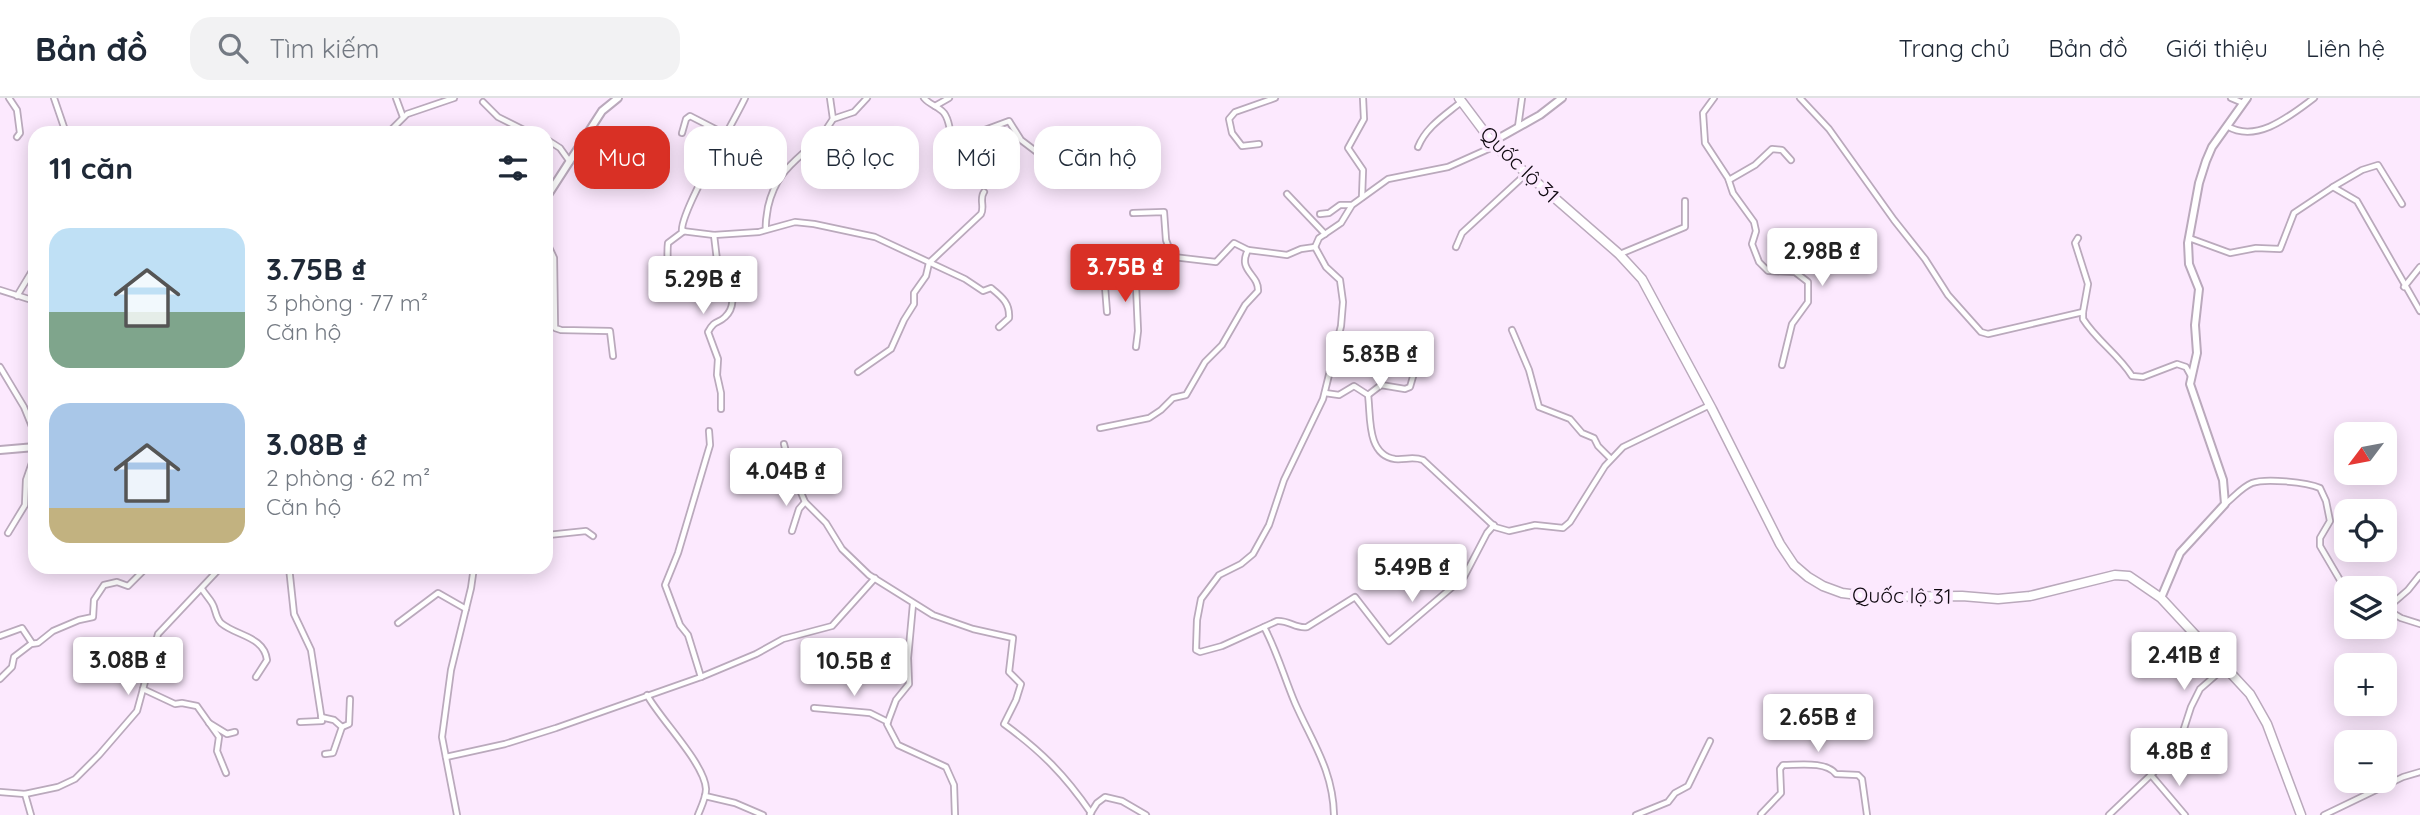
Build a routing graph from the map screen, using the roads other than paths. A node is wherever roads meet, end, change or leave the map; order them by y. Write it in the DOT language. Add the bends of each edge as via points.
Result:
graph roads {
  1 [pos="9,98"];
  2 [pos="54,98"];
  3 [pos="396,98"];
  4 [pos="454,98"];
  5 [pos="618,98"];
  6 [pos="745,98"];
  7 [pos="830,98"];
  8 [pos="867,98"];
  9 [pos="924,98"];
  10 [pos="948,98"];
  11 [pos="1275,98"];
  12 [pos="1363,98"];
  13 [pos="1522,98"];
  14 [pos="1562,98"];
  15 [pos="1714,98"];
  16 [pos="1800,98"];
  17 [pos="2231,98"];
  18 [pos="2314,98"];
  19 [pos="1460,100"];
  20 [pos="2245,100"];
  21 [pos="483,102"];
  22 [pos="935,106"];
  23 [pos="403,117"];
  24 [pos="834,119"];
  25 [pos="64,126"];
  26 [pos="395,126"];
  27 [pos="516,126"];
  28 [pos="709,126"];
  29 [pos="731,126"];
  30 [pos="2227,126"];
  31 [pos="1518,127"];
  32 [pos="682,133"];
  33 [pos="18,136"];
  34 [pos="553,144"];
  35 [pos="1259,144"];
  36 [pos="1493,144"];
  37 [pos="1418,147"];
  38 [pos="1034,149"];
  39 [pos="1791,160"];
  40 [pos="570,162"];
  41 [pos="1526,174"];
  42 [pos="1729,180"];
  43 [pos="2333,187"];
  44 [pos="553,188"];
  45 [pos="699,189"];
  46 [pos="984,192"];
  47 [pos="1287,194"];
  48 [pos="1362,198"];
  49 [pos="1685,201"];
  50 [pos="2402,204"];
  51 [pos="1352,205"];
  52 [pos="1133,213"];
  53 [pos="1320,214"];
  54 [pos="766,229"];
  55 [pos="684,232"];
  56 [pos="1325,234"];
  57 [pos="713,235"];
  58 [pos="2078,238"];
  59 [pos="2189,238"];
  60 [pos="1315,247"];
  61 [pos="1456,247"];
  62 [pos="1248,250"];
  63 [pos="1619,254"];
  64 [pos="553,256"];
  65 [pos="1172,256"];
  66 [pos="929,263"];
  67 [pos="1135,263"];
  68 [pos="2420,267"];
  69 [pos="28,278"];
  70 [pos="2404,287"];
  71 [pos="0,289"];
  72 [pos="663,290"];
  73 [pos="18,296"];
  74 [pos="28,298"];
  75 [pos="2420,311"];
  76 [pos="1107,312"];
  77 [pos="2083,312"];
  78 [pos="999,327"];
  79 [pos="1512,330"];
  80 [pos="1425,335"];
  81 [pos="1136,347"];
  82 [pos="613,356"];
  83 [pos="1782,365"];
  84 [pos="0,367"];
  85 [pos="858,372"];
  86 [pos="2191,377"];
  87 [pos="1325,393"];
  88 [pos="1368,395"];
  89 [pos="1710,405"];
  90 [pos="721,409"];
  91 [pos="28,417"];
  92 [pos="1100,428"];
  93 [pos="709,431"];
  94 [pos="784,444"];
  95 [pos="28,448"];
  96 [pos="0,450"];
  97 [pos="1610,458"];
  98 [pos="28,474"];
  99 [pos="805,502"];
  100 [pos="2225,504"];
  101 [pos="1494,525"];
  102 [pos="792,531"];
  103 [pos="8,533"];
  104 [pos="553,534"];
  105 [pos="593,536"];
  106 [pos="140,574"];
  107 [pos="215,574"];
  108 [pos="290,574"];
  109 [pos="473,574"];
  110 [pos="2420,575"];
  111 [pos="2338,576"];
  112 [pos="875,578"];
  113 [pos="202,589"];
  114 [pos="2161,598"];
  115 [pos="2397,600"];
  116 [pos="913,604"];
  117 [pos="466,609"];
  118 [pos="2397,616"];
  119 [pos="398,623"];
  120 [pos="2420,624"];
  121 [pos="1264,627"];
  122 [pos="0,636"];
  123 [pos="32,643"];
  124 [pos="2225,667"];
  125 [pos="256,677"];
  126 [pos="701,677"];
  127 [pos="0,679"];
  128 [pos="143,689"];
  129 [pos="647,695"];
  130 [pos="351,699"];
  131 [pos="814,708"];
  132 [pos="321,717"];
  133 [pos="300,722"];
  134 [pos="888,722"];
  135 [pos="209,723"];
  136 [pos="342,727"];
  137 [pos="235,732"];
  138 [pos="1710,741"];
  139 [pos="325,754"];
  140 [pos="446,757"];
  141 [pos="2420,772"];
  142 [pos="226,773"];
  143 [pos="2151,775"];
  144 [pos="0,792"];
  145 [pos="25,794"];
  146 [pos="705,796"];
  147 [pos="1090,814"];
  148 [pos="1761,814"];
  149 [pos="31,815"];
  150 [pos="457,815"];
  151 [pos="698,815"];
  152 [pos="763,815"];
  153 [pos="955,815"];
  154 [pos="1146,815"];
  155 [pos="1335,815"];
  156 [pos="1636,815"];
  157 [pos="1867,815"];
  158 [pos="2109,815"];
  159 [pos="2185,815"];
  160 [pos="2301,815"];
  161 [pos="2324,815"];
  1 -- 33 [label="street" via="18,115"];
  2 -- 25 [label="street"];
  3 -- 23 [label="street"];
  4 -- 23 [label="street"];
  5 -- 40 [label="street" via="602,111"];
  6 -- 29 [label="street"];
  7 -- 24 [label="street"];
  8 -- 24 [label="street" via="858,109"];
  9 -- 22 [label="street"];
  10 -- 22 [label="street"];
  11 -- 35 [label="street" via="1230,116 1230,128 1240,145"];
  12 -- 48 [label="street" via="1364,119 1348,148 1363,170"];
  13 -- 31 [label="street"];
  14 -- 31 [label="street"];
  15 -- 42 [label="street" via="1703,110 1703,137"];
  16 -- 77 [label="street" via="1829,129 1978,330 1988,334"];
  17 -- 20 [label="street"];
  18 -- 30 [label="street" via="2274,125 2239,131"];
  19 -- 36 [label="highway, Quốc lộ 31"];
  19 -- 37 [label="street" via="1423,134"];
  20 -- 30 [label="street"];
  21 -- 27 [label="street"];
  22 -- 38 [label="street" via="943,111 955,141 1010,121 1021,140"];
  23 -- 26 [label="street"];
  24 -- 54 [label="street" via="777,180"];
  28 -- 32 [label="street" via="690,116"];
  30 -- 59 [label="street" via="2206,161"];
  31 -- 36 [label="street"];
  34 -- 40 [label="street"];
  36 -- 41 [label="highway, Quốc lộ 31"];
  36 -- 48 [label="street" via="1448,167 1388,179"];
  39 -- 42 [label="street" via="1782,150 1772,149"];
  40 -- 44 [label="street"];
  41 -- 61 [label="street" via="1462,233"];
  41 -- 63 [label="highway, Quốc lộ 31"];
  42 -- 83 [label="street" via="1732,192 1754,222 1752,244 1759,262 1768,271 1795,272 1808,282 1808,302 1792,324"];
  43 -- 50 [label="street" via="2378,165"];
  43 -- 59 [label="street" via="2294,213 2280,249 2230,253"];
  43 -- 70 [label="street" via="2357,201"];
  45 -- 55 [label="street" via="682,224"];
  46 -- 66 [label="street" via="981,214"];
  47 -- 56 [label="street"];
  48 -- 51 [label="street"];
  49 -- 63 [label="street" via="1685,228"];
  51 -- 53 [label="street"];
  51 -- 56 [label="street" via="1341,223"];
  52 -- 65 [label="street" via="1164,212"];
  54 -- 57 [label="street"];
  54 -- 66 [label="street" via="804,222 860,233"];
  55 -- 57 [label="street"];
  55 -- 72 [label="street" via="668,243"];
  56 -- 60 [label="street"];
  57 -- 90 [label="street" via="719,277 730,283 733,295 732,308 708,332 718,359"];
  58 -- 77 [label="street" via="2075,243 2088,284"];
  59 -- 86 [label="street" via="2189,264 2199,289 2197,353"];
  60 -- 62 [label="street" via="1287,255"];
  60 -- 87 [label="street" via="1340,280 1343,298"];
  62 -- 65 [label="street" via="1234,243 1214,262"];
  62 -- 92 [label="street" via="1246,268 1257,281 1258,291 1188,392 1149,418"];
  63 -- 89 [label="highway, Quốc lộ 31" via="1653,296"];
  64 -- 82 [label="street" via="555,328 610,331"];
  65 -- 67 [label="street"];
  66 -- 78 [label="street" via="983,291 991,288 1003,298 1009,316"];
  66 -- 85 [label="street" via="891,349"];
  67 -- 76 [label="street" via="1105,271"];
  67 -- 81 [label="street"];
  68 -- 70 [label="street"];
  69 -- 73 [label="street"];
  70 -- 75 [label="street"];
  71 -- 73 [label="street"];
  73 -- 74 [label="street"];
  77 -- 86 [label="street" via="2095,337 2132,376 2143,377 2177,363"];
  79 -- 97 [label="street" via="1539,407 1570,419"];
  80 -- 88 [label="street" via="1410,387 1381,385"];
  84 -- 91 [label="street"];
  86 -- 100 [label="street" via="2192,393 2223,480"];
  87 -- 88 [label="street" via="1339,395 1354,386"];
  87 -- 121 [label="street" via="1256,549 1241,565 1219,575 1201,599 1195,648 1203,652"];
  88 -- 101 [label="street" via="1372,437 1381,451 1391,458 1423,460"];
  89 -- 97 [label="street" via="1634,441"];
  89 -- 114 [label="highway, Quốc lộ 31" via="1786,555 1823,586 1874,597 1998,599 2122,575 2136,579"];
  93 -- 126 [label="street" via="710,445 665,583"];
  94 -- 99 [label="street"];
  95 -- 96 [label="street"];
  97 -- 101 [label="street" via="1563,528 1535,525 1509,531"];
  98 -- 103 [label="street" via="25,505"];
  99 -- 102 [label="street"];
  99 -- 112 [label="street" via="842,549"];
  100 -- 111 [label="street" via="2258,482 2320,488 2330,521 2320,546"];
  100 -- 114 [label="street" via="2180,553"];
  101 -- 121 [label="street" via="1464,577 1389,641 1354,597 1307,627 1284,621"];
  104 -- 105 [label="street" via="586,531"];
  106 -- 123 [label="street" via="128,586 117,582 104,585 94,600 92,618"];
  107 -- 113 [label="street"];
  108 -- 132 [label="street" via="294,614 312,649"];
  109 -- 117 [label="street"];
  110 -- 115 [label="street"];
  112 -- 116 [label="street"];
  112 -- 126 [label="street" via="835,625 783,639"];
  113 -- 125 [label="street" via="219,621 253,639 265,652 267,660"];
  113 -- 128 [label="street" via="158,634"];
  114 -- 124 [label="highway, Quốc lộ 31"];
  116 -- 134 [label="street" via="909,684"];
  116 -- 147 [label="street" via="949,621 1013,638 1009,673 1021,684 1004,724 1054,765"];
  117 -- 119 [label="street" via="438,593"];
  117 -- 140 [label="street" via="449,681 442,737"];
  118 -- 120 [label="street"];
  121 -- 155 [label="street" via="1329,775"];
  122 -- 123 [label="street" via="22,628"];
  123 -- 127 [label="street" via="14,657 12,667"];
  124 -- 143 [label="street" via="2200,689 2177,750"];
  124 -- 160 [label="highway, Quốc lộ 31" via="2250,694 2267,724"];
  126 -- 129 [label="street"];
  128 -- 135 [label="street" via="175,704 196,704"];
  128 -- 145 [label="street" via="136,713 79,775 58,787"];
  129 -- 140 [label="street" via="536,734"];
  129 -- 146 [label="street" via="705,781"];
  130 -- 136 [label="street" via="349,724"];
  131 -- 134 [label="street" via="870,713"];
  132 -- 133 [label="street" via="321,722"];
  132 -- 136 [label="street"];
  134 -- 153 [label="street" via="898,745 946,767 954,785"];
  135 -- 137 [label="street" via="227,734"];
  135 -- 142 [label="street" via="219,737 217,751"];
  136 -- 139 [label="street" via="333,753"];
  138 -- 156 [label="street" via="1688,786 1668,802"];
  140 -- 150 [label="street"];
  141 -- 161 [label="street"];
  143 -- 158 [label="street"];
  143 -- 159 [label="street"];
  144 -- 145 [label="street"];
  145 -- 149 [label="street"];
  146 -- 151 [label="street"];
  146 -- 152 [label="street"];
  147 -- 154 [label="street" via="1100,800 1110,797"];
  148 -- 157 [label="street" via="1781,793 1783,765 1825,767 1836,774 1858,775"];
}
